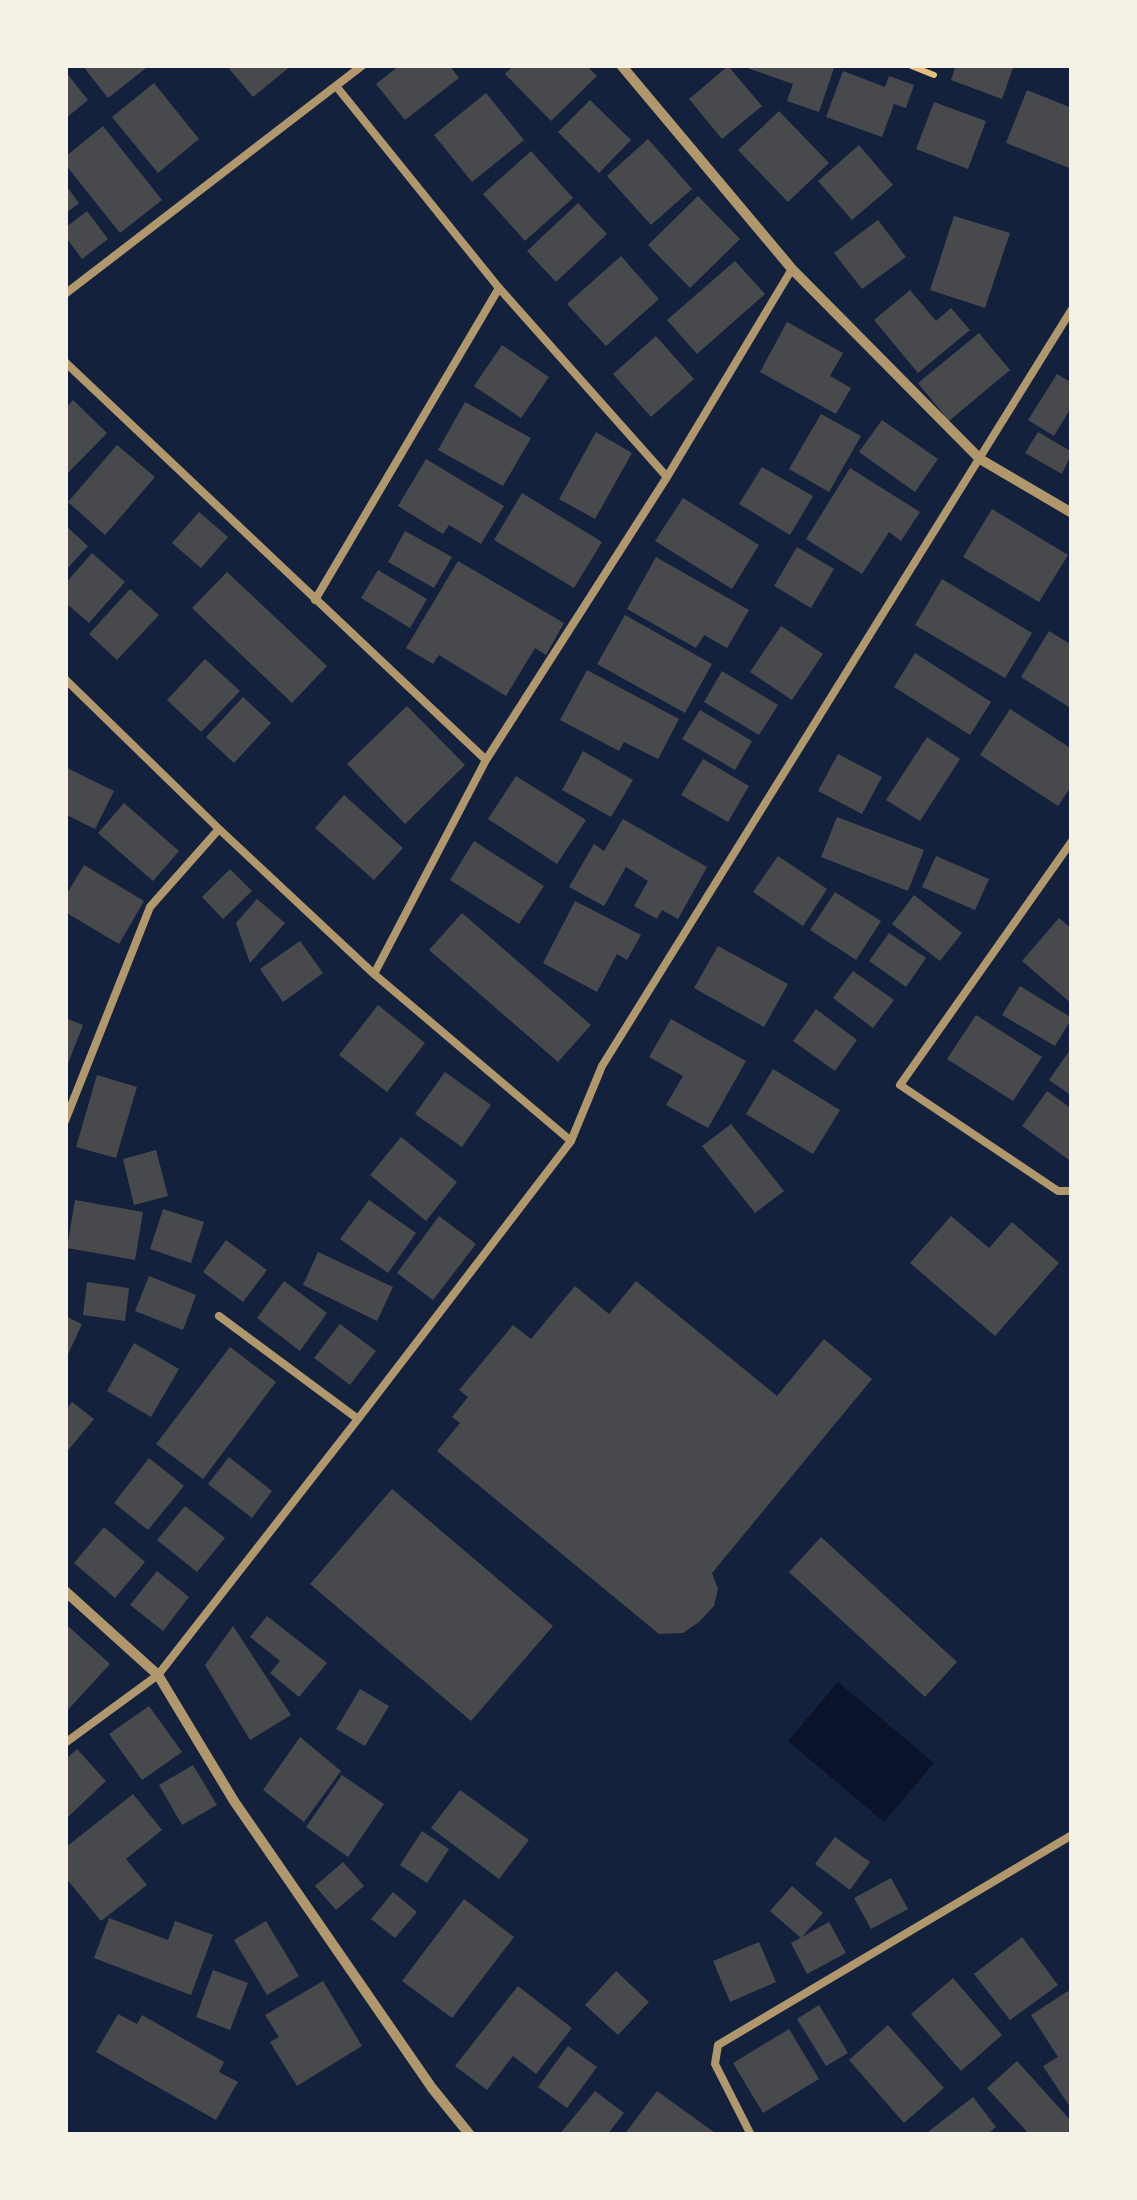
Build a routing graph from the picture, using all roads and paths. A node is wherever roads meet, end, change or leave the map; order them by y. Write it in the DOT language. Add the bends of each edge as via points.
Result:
graph roads {
  1 [pos="363,65"];
  2 [pos="620,65"];
  3 [pos="909,65"];
  4 [pos="934,75"];
  5 [pos="336,86"];
  6 [pos="792,268"];
  7 [pos="499,288"];
  8 [pos="65,294"];
  9 [pos="1072,309"];
  10 [pos="65,362"];
  11 [pos="980,460"];
  12 [pos="667,477"];
  13 [pos="1072,513"];
  14 [pos="315,600"];
  15 [pos="65,679"];
  16 [pos="486,760"];
  17 [pos="219,829"];
  18 [pos="1072,841"];
  19 [pos="374,974"];
  20 [pos="65,1120"];
  21 [pos="571,1140"];
  22 [pos="1072,1191"];
  23 [pos="220,1316"];
  24 [pos="358,1419"];
  25 [pos="65,1591"];
  26 [pos="158,1675"];
  27 [pos="65,1743"];
  28 [pos="1072,1834"];
  29 [pos="470,2135"];
  30 [pos="751,2135"];
  1 -- 5 [label="lane"];
  2 -- 6 [label="street"];
  3 -- 4 [label="path"];
  5 -- 7 [label="lane"];
  5 -- 8 [label="lane"];
  6 -- 11 [label="street"];
  6 -- 12 [label="lane"];
  7 -- 12 [label="lane"];
  7 -- 14 [label="lane"];
  9 -- 11 [label="lane"];
  10 -- 14 [label="lane"];
  11 -- 13 [label="street"];
  11 -- 21 [label="lane" via="602,1066"];
  12 -- 16 [label="lane"];
  14 -- 16 [label="lane"];
  15 -- 17 [label="lane"];
  16 -- 19 [label="lane"];
  17 -- 19 [label="lane"];
  17 -- 20 [label="lane" via="150,907"];
  18 -- 22 [label="lane" via="900,1086 1058,1192"];
  19 -- 21 [label="lane"];
  21 -- 24 [label="lane"];
  23 -- 24 [label="lane"];
  24 -- 26 [label="lane"];
  25 -- 26 [label="street"];
  26 -- 27 [label="lane"];
  26 -- 29 [label="street" via="234,1801"];
  28 -- 30 [label="lane" via="718,2045 714,2064"];
}
